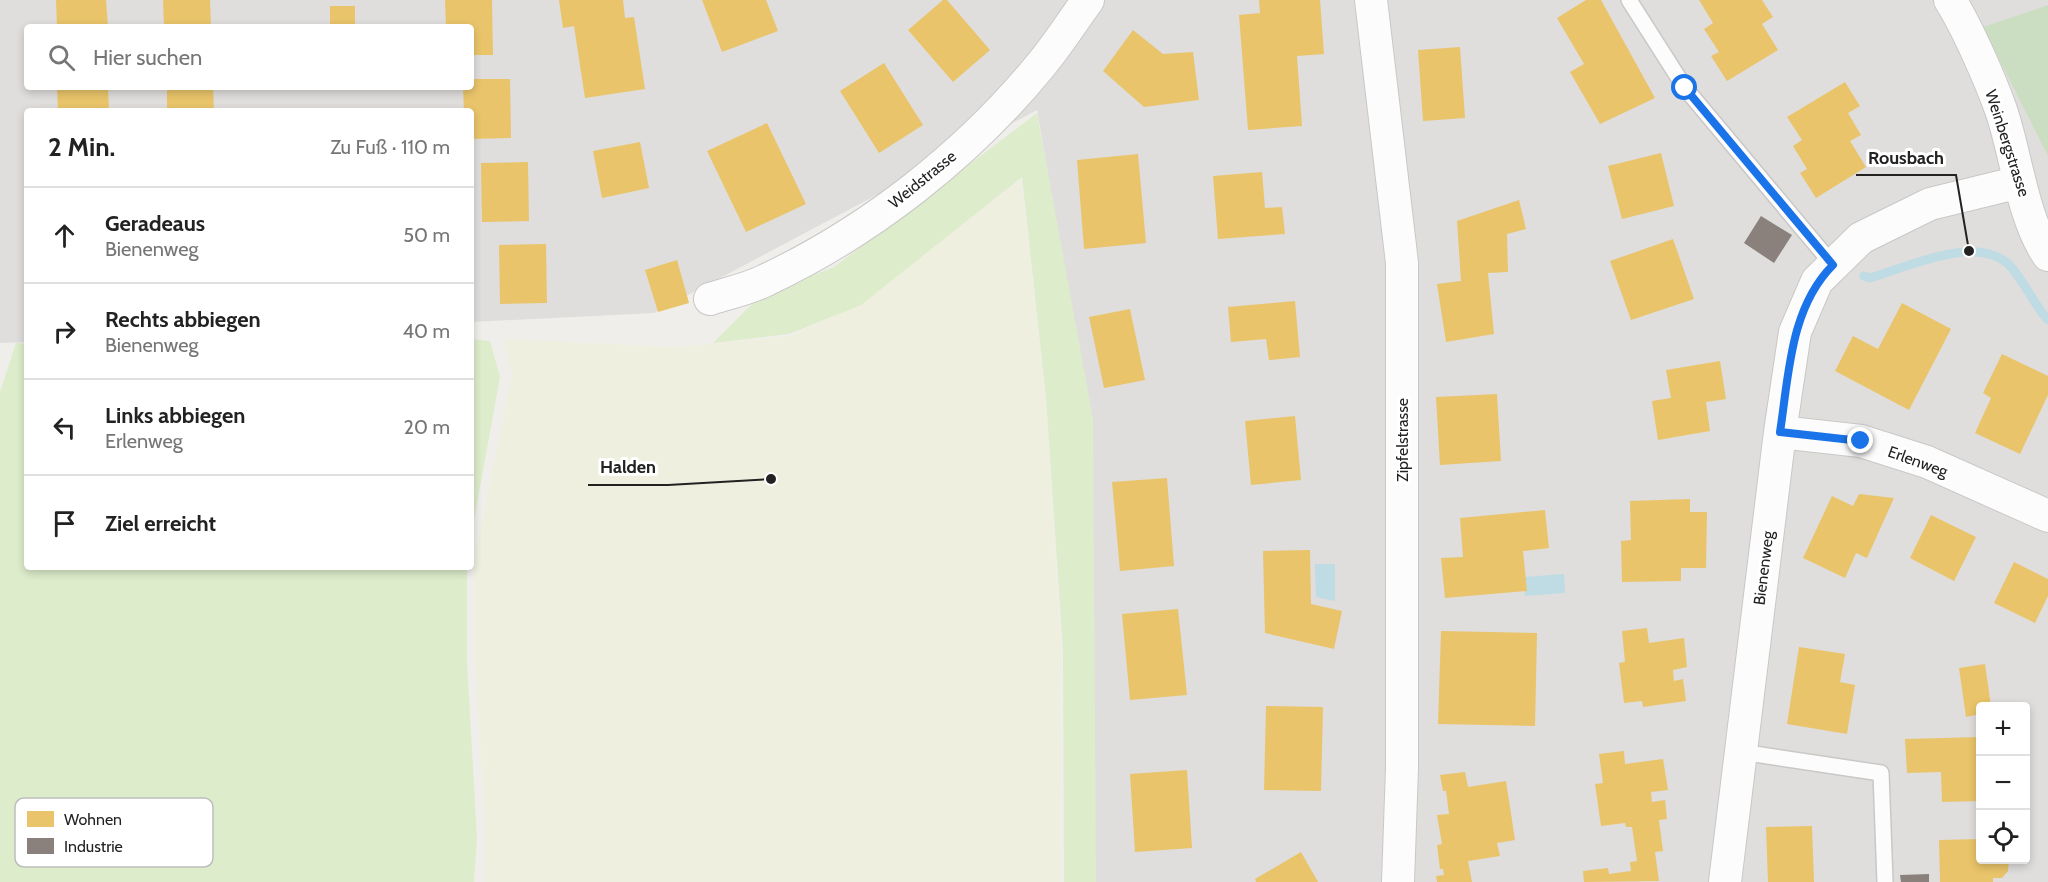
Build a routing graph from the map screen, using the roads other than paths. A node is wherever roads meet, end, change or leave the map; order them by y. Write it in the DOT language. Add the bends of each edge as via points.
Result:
graph roads {
  1 [pos="1088,0"];
  2 [pos="1371,0"];
  3 [pos="1629,0"];
  4 [pos="1950,0"];
  5 [pos="2020,182"];
  6 [pos="2048,255"];
  7 [pos="1833,265"];
  8 [pos="710,299"];
  9 [pos="1780,432"];
  10 [pos="2048,516"];
  11 [pos="1741,752"];
  12 [pos="1398,882"];
  13 [pos="1725,882"];
  14 [pos="1885,882"];
  1 -- 8 [label="street, Weidstrasse" via="1040,66 984,127 926,178 862,225 765,281"];
  2 -- 12 [label="street, Zipfelstrasse" via="1402,263 1402,768"];
  3 -- 7 [label="lane" via="1685,88"];
  4 -- 5 [label="street, Weinbergstrasse" via="2001,110"];
  5 -- 6 [label="street, Weinbergstrasse"];
  5 -- 7 [label="street, Bienenweg" via="1930,204 1861,238"];
  7 -- 9 [label="street, Bienenweg" via="1817,281 1795,332"];
  9 -- 10 [label="street, Erlenweg" via="1861,441 1928,462"];
  9 -- 11 [label="street, Bienenweg"];
  11 -- 13 [label="street, Bienenweg"];
  11 -- 14 [label="lane" via="1881,773"];
}
